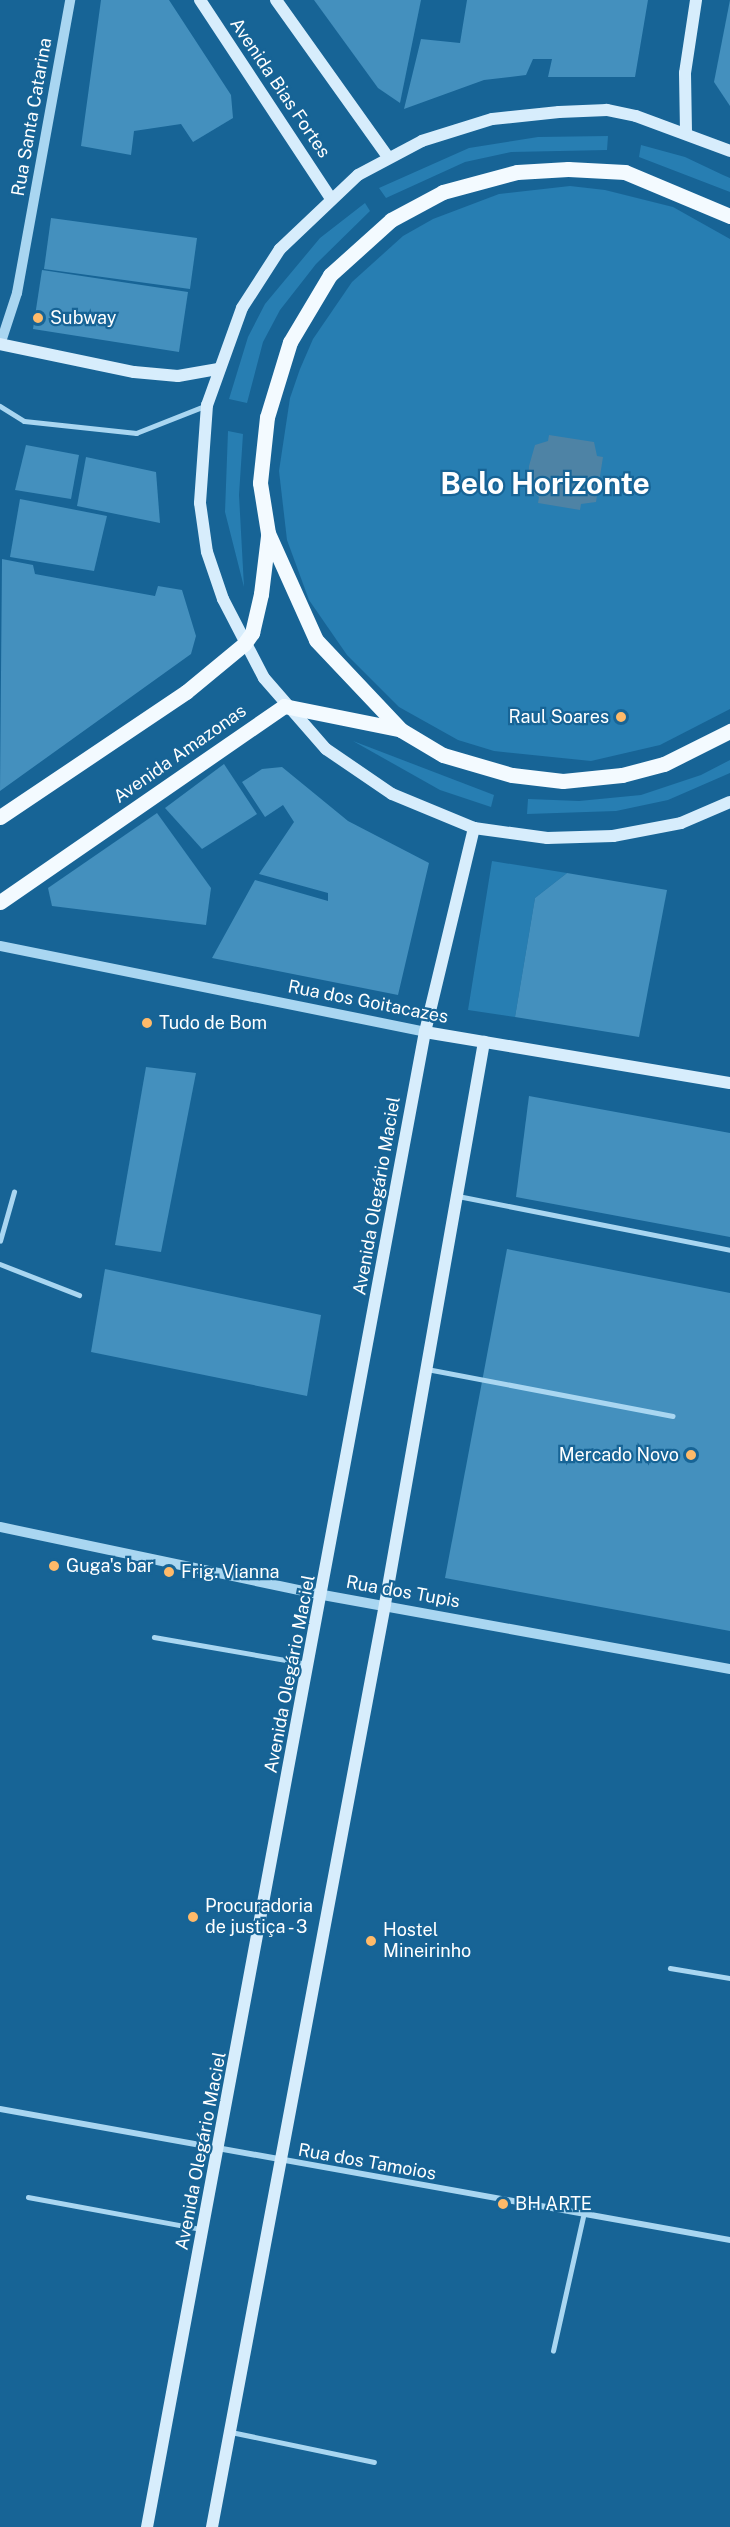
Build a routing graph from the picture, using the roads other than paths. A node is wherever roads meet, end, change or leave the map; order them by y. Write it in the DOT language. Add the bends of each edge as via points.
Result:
graph roads {
  1 [pos="70,0"];
  2 [pos="200,0"];
  3 [pos="276,0"];
  4 [pos="696,0"];
  5 [pos="686,131"];
  6 [pos="730,151"];
  7 [pos="388,158"];
  8 [pos="330,197"];
  9 [pos="707,206"];
  10 [pos="730,216"];
  11 [pos="730,223"];
  12 [pos="0,344"];
  13 [pos="218,369"];
  14 [pos="207,405"];
  15 [pos="0,406"];
  16 [pos="268,533"];
  17 [pos="244,644"];
  18 [pos="284,706"];
  19 [pos="401,730"];
  20 [pos="730,731"];
  21 [pos="730,802"];
  22 [pos="0,817"];
  23 [pos="474,828"];
  24 [pos="0,902"];
  25 [pos="0,946"];
  26 [pos="426,1032"];
  27 [pos="484,1042"];
  28 [pos="730,1083"];
  29 [pos="14,1192"];
  30 [pos="458,1196"];
  31 [pos="0,1241"];
  32 [pos="730,1250"];
  33 [pos="0,1264"];
  34 [pos="79,1295"];
  35 [pos="427,1369"];
  36 [pos="673,1416"];
  37 [pos="0,1527"];
  38 [pos="323,1594"];
  39 [pos="384,1604"];
  40 [pos="154,1637"];
  41 [pos="310,1664"];
  42 [pos="730,1669"];
  43 [pos="670,1968"];
  44 [pos="730,1978"];
  45 [pos="0,2109"];
  46 [pos="219,2151"];
  47 [pos="279,2161"];
  48 [pos="28,2197"];
  49 [pos="582,2217"];
  50 [pos="204,2230"];
  51 [pos="730,2240"];
  52 [pos="553,2351"];
  53 [pos="229,2432"];
  54 [pos="374,2462"];
  55 [pos="147,2527"];
  56 [pos="212,2527"];
  1 -- 12 [label="street, Rua Santa Catarina" via="17,292"];
  2 -- 8 [label="main road, Avenida Bias Fortes"];
  3 -- 7 [label="main road"];
  4 -- 5 [label="main road" via="686,73"];
  5 -- 6 [label="main road"];
  5 -- 7 [label="main road" via="607,110 559,112 492,119"];
  7 -- 8 [label="main road"];
  8 -- 13 [label="main road" via="280,249 242,308"];
  9 -- 10 [label="main road"];
  9 -- 11 [label="main road"];
  9 -- 16 [label="main road" via="625,172 568,169 517,172 444,192 391,220 330,275 290,342 267,417 260,483"];
  12 -- 13 [label="main road" via="134,372 178,376"];
  13 -- 14 [label="main road"];
  14 -- 15 [label="street" via="136,433 24,420"];
  14 -- 17 [label="main road" via="201,503 207,552"];
  16 -- 17 [label="main road" via="261,594 252,633"];
  16 -- 19 [label="main road" via="316,640"];
  17 -- 18 [label="main road"];
  17 -- 22 [label="main road" via="186,692"];
  18 -- 19 [label="main road"];
  18 -- 23 [label="main road" via="326,749 392,794"];
  18 -- 24 [label="main road, Avenida Amazonas"];
  19 -- 20 [label="main road" via="461,762 563,781 622,775 664,764"];
  21 -- 23 [label="main road" via="681,823 613,836 548,838"];
  23 -- 26 [label="main road, Avenida Olegário Maciel"];
  25 -- 26 [label="street, Rua dos Goitacazes"];
  26 -- 27 [label="main road, Rua dos Goitacazes"];
  26 -- 38 [label="main road, Avenida Olegário Maciel"];
  27 -- 28 [label="main road, Rua dos Goitacazes"];
  27 -- 30 [label="main road"];
  29 -- 31 [label="lane"];
  30 -- 32 [label="lane"];
  30 -- 35 [label="main road"];
  33 -- 34 [label="lane"];
  35 -- 36 [label="lane"];
  35 -- 39 [label="main road"];
  37 -- 38 [label="street, Rua dos Tupis"];
  38 -- 39 [label="street, Rua dos Tupis"];
  38 -- 41 [label="main road, Avenida Olegário Maciel"];
  39 -- 42 [label="street, Rua dos Tupis"];
  39 -- 47 [label="main road"];
  40 -- 41 [label="lane"];
  41 -- 46 [label="main road, Avenida Olegário Maciel"];
  43 -- 44 [label="lane"];
  45 -- 46 [label="street, Rua dos Tamoios"];
  46 -- 47 [label="street, Rua dos Tamoios"];
  46 -- 50 [label="main road, Avenida Olegário Maciel"];
  47 -- 49 [label="street, Rua dos Tamoios"];
  47 -- 53 [label="main road"];
  48 -- 50 [label="lane"];
  49 -- 51 [label="street, Rua dos Tamoios"];
  49 -- 52 [label="lane"];
  50 -- 55 [label="main road, Avenida Olegário Maciel"];
  53 -- 54 [label="lane"];
  53 -- 56 [label="main road"];
}
